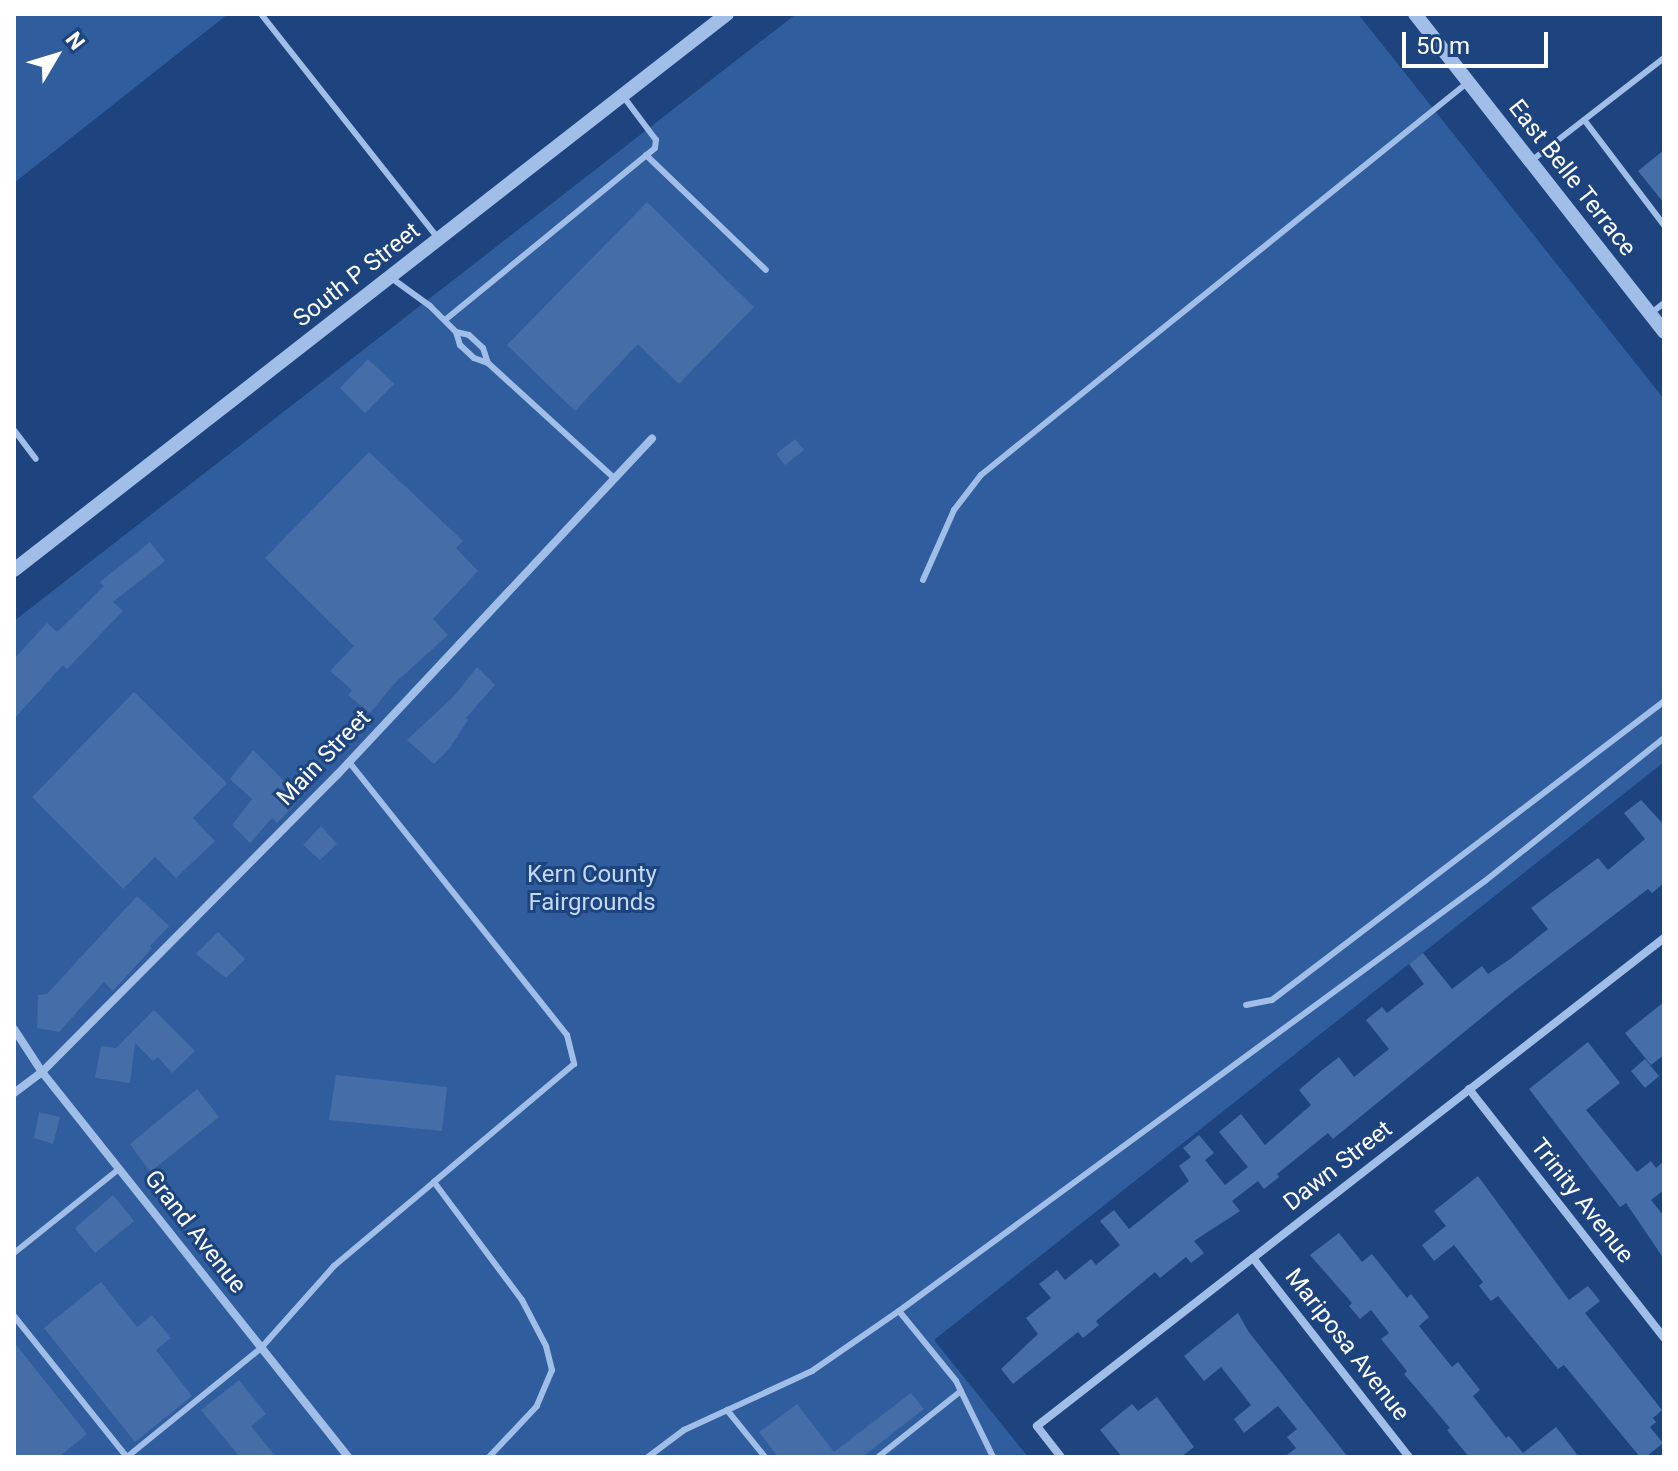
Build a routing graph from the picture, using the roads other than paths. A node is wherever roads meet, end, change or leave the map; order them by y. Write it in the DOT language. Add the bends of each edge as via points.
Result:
graph roads {
  1 [pos="261,14"];
  2 [pos="727,14"];
  3 [pos="1415,14"];
  4 [pos="1664,58"];
  5 [pos="1468,82"];
  6 [pos="623,96"];
  7 [pos="1585,121"];
  8 [pos="646,155"];
  9 [pos="1530,162"];
  10 [pos="1664,225"];
  11 [pos="439,239"];
  12 [pos="766,270"];
  13 [pos="390,277"];
  14 [pos="1664,303"];
  15 [pos="1650,314"];
  16 [pos="445,320"];
  17 [pos="456,332"];
  18 [pos="1664,332"];
  19 [pos="488,363"];
  20 [pos="14,430"];
  21 [pos="652,438"];
  22 [pos="36,459"];
  23 [pos="614,478"];
  24 [pos="14,570"];
  25 [pos="923,580"];
  26 [pos="1664,701"];
  27 [pos="1664,738"];
  28 [pos="349,762"];
  29 [pos="1664,938"];
  30 [pos="1246,1005"];
  31 [pos="14,1029"];
  32 [pos="42,1072"];
  33 [pos="1469,1089"];
  34 [pos="14,1093"];
  35 [pos="119,1169"];
  36 [pos="434,1182"];
  37 [pos="14,1253"];
  38 [pos="1253,1258"];
  39 [pos="899,1311"];
  40 [pos="15,1321"];
  41 [pos="1664,1338"];
  42 [pos="261,1348"];
  43 [pos="961,1391"];
  44 [pos="727,1410"];
  45 [pos="127,1457"];
  46 [pos="348,1457"];
  47 [pos="489,1457"];
  48 [pos="648,1457"];
  49 [pos="765,1457"];
  50 [pos="878,1457"];
  51 [pos="993,1457"];
  52 [pos="1061,1457"];
  53 [pos="1409,1457"];
  1 -- 11 [label="lane"];
  2 -- 6 [label="street, South P Street"];
  3 -- 5 [label="street, East Belle Terrace"];
  4 -- 7 [label="lane"];
  5 -- 9 [label="street, East Belle Terrace"];
  5 -- 25 [label="lane" via="981,475 954,510"];
  6 -- 8 [label="lane" via="656,140"];
  6 -- 11 [label="street, South P Street"];
  7 -- 9 [label="lane"];
  7 -- 10 [label="lane"];
  8 -- 12 [label="lane"];
  8 -- 16 [label="lane"];
  9 -- 15 [label="street, East Belle Terrace"];
  11 -- 13 [label="street, South P Street"];
  13 -- 16 [label="lane"];
  13 -- 24 [label="street, South P Street"];
  14 -- 15 [label="lane"];
  15 -- 18 [label="street, East Belle Terrace"];
  16 -- 17 [label="lane"];
  17 -- 19 [label="lane" via="460,345"];
  17 -- 19 [label="lane" via="469,335 483,348"];
  19 -- 23 [label="lane"];
  20 -- 22 [label="lane"];
  21 -- 23 [label="street, Main Street"];
  23 -- 28 [label="street, Main Street"];
  26 -- 30 [label="lane" via="1272,1000"];
  27 -- 39 [label="lane" via="1485,881"];
  28 -- 32 [label="street, Main Street"];
  28 -- 36 [label="lane" via="567,1035 574,1064"];
  29 -- 33 [label="street, Dawn Street"];
  31 -- 32 [label="street, Grand Avenue"];
  32 -- 34 [label="street, Main Street"];
  32 -- 35 [label="street, Grand Avenue"];
  33 -- 38 [label="street, Dawn Street"];
  33 -- 41 [label="street, Trinity Avenue"];
  35 -- 37 [label="lane"];
  35 -- 42 [label="street, Grand Avenue"];
  36 -- 42 [label="lane" via="334,1266"];
  36 -- 47 [label="lane" via="522,1300 552,1370 537,1406"];
  38 -- 52 [label="street, Dawn Street" via="1037,1426"];
  38 -- 53 [label="street, Mariposa Avenue"];
  39 -- 43 [label="lane"];
  39 -- 44 [label="lane" via="812,1371"];
  40 -- 45 [label="lane"];
  42 -- 45 [label="lane"];
  42 -- 46 [label="street, Grand Avenue"];
  43 -- 50 [label="lane"];
  43 -- 51 [label="lane"];
  44 -- 48 [label="lane" via="684,1430"];
  44 -- 49 [label="lane"];
}
